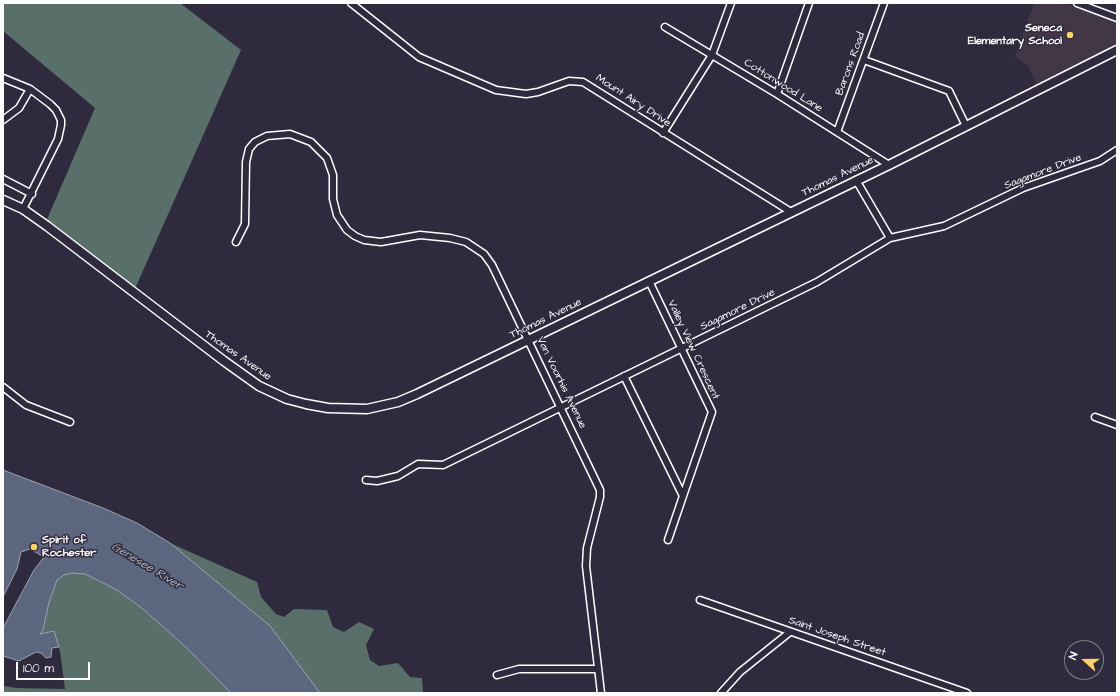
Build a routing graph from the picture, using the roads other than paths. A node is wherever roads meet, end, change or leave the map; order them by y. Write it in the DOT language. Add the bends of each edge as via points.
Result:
graph roads {
  1 [pos="351,3"];
  2 [pos="731,3"];
  3 [pos="809,3"];
  4 [pos="884,3"];
  5 [pos="1077,3"];
  6 [pos="1117,18"];
  7 [pos="665,27"];
  8 [pos="1117,50"];
  9 [pos="712,55"];
  10 [pos="864,60"];
  11 [pos="3,78"];
  12 [pos="30,89"];
  13 [pos="777,94"];
  14 [pos="3,120"];
  15 [pos="966,126"];
  16 [pos="837,132"];
  17 [pos="664,133"];
  18 [pos="1117,150"];
  19 [pos="889,164"];
  20 [pos="3,179"];
  21 [pos="856,180"];
  22 [pos="32,194"];
  23 [pos="3,200"];
  24 [pos="23,210"];
  25 [pos="791,212"];
  26 [pos="890,238"];
  27 [pos="236,242"];
  28 [pos="649,281"];
  29 [pos="529,339"];
  30 [pos="682,348"];
  31 [pos="624,376"];
  32 [pos="3,387"];
  33 [pos="562,407"];
  34 [pos="1095,417"];
  35 [pos="70,422"];
  36 [pos="1117,425"];
  37 [pos="366,480"];
  38 [pos="683,496"];
  39 [pos="668,540"];
  40 [pos="700,600"];
  41 [pos="790,632"];
  42 [pos="598,669"];
  43 [pos="497,675"];
  44 [pos="601,693"];
  45 [pos="721,693"];
  46 [pos="967,693"];
  1 -- 17 [label="street, Mount Airy Drive" via="419,57 487,88 526,94 579,80"];
  2 -- 9 [label="street"];
  3 -- 13 [label="street"];
  4 -- 10 [label="street, Barons Road"];
  5 -- 6 [label="street"];
  7 -- 9 [label="street, Cottonwood Lane"];
  8 -- 15 [label="main road, Thomas Avenue"];
  9 -- 13 [label="street, Cottonwood Lane"];
  9 -- 17 [label="street"];
  10 -- 15 [label="street" via="949,91"];
  10 -- 16 [label="street, Barons Road"];
  11 -- 12 [label="street"];
  12 -- 14 [label="street" via="19,108"];
  12 -- 22 [label="street" via="56,110 61,120 58,139"];
  13 -- 16 [label="street, Cottonwood Lane"];
  15 -- 19 [label="main road, Thomas Avenue"];
  16 -- 19 [label="street, Cottonwood Lane"];
  17 -- 25 [label="street, Mount Airy Drive"];
  18 -- 26 [label="street, Sagamore Drive" via="1100,161 1023,188 944,226"];
  19 -- 21 [label="main road, Thomas Avenue"];
  20 -- 22 [label="street"];
  21 -- 25 [label="main road, Thomas Avenue"];
  21 -- 26 [label="street"];
  22 -- 24 [label="street"];
  23 -- 24 [label="main road, Thomas Avenue"];
  24 -- 29 [label="main road, Thomas Avenue" via="245,376 272,392 304,403 328,408 367,409 398,402"];
  25 -- 28 [label="main road, Thomas Avenue"];
  26 -- 30 [label="street, Sagamore Drive" via="817,282"];
  27 -- 29 [label="street, Van Voorhis Avenue" via="245,224 246,162 249,149 267,136 297,136 317,146 327,158 333,174 334,207 348,230 355,236 373,242 425,235 459,240 474,246 492,265"];
  28 -- 29 [label="main road, Thomas Avenue"];
  28 -- 30 [label="street, Valley View Crescent"];
  29 -- 33 [label="street, Van Voorhis Avenue"];
  30 -- 31 [label="street, Sagamore Drive"];
  30 -- 38 [label="street, Valley View Crescent" via="712,412"];
  31 -- 33 [label="street, Sagamore Drive"];
  31 -- 38 [label="street"];
  32 -- 35 [label="street" via="26,405"];
  33 -- 37 [label="street, Sagamore Drive" via="443,465 418,464 398,476 377,481"];
  33 -- 42 [label="street, Van Voorhis Avenue" via="600,490 586,548"];
  34 -- 36 [label="street"];
  38 -- 39 [label="street, Valley View Crescent"];
  40 -- 41 [label="street, Saint Joseph Street"];
  41 -- 45 [label="street" via="740,672"];
  41 -- 46 [label="street, Saint Joseph Street"];
  42 -- 43 [label="street" via="519,669"];
  42 -- 44 [label="street, Van Voorhis Avenue"];
}
